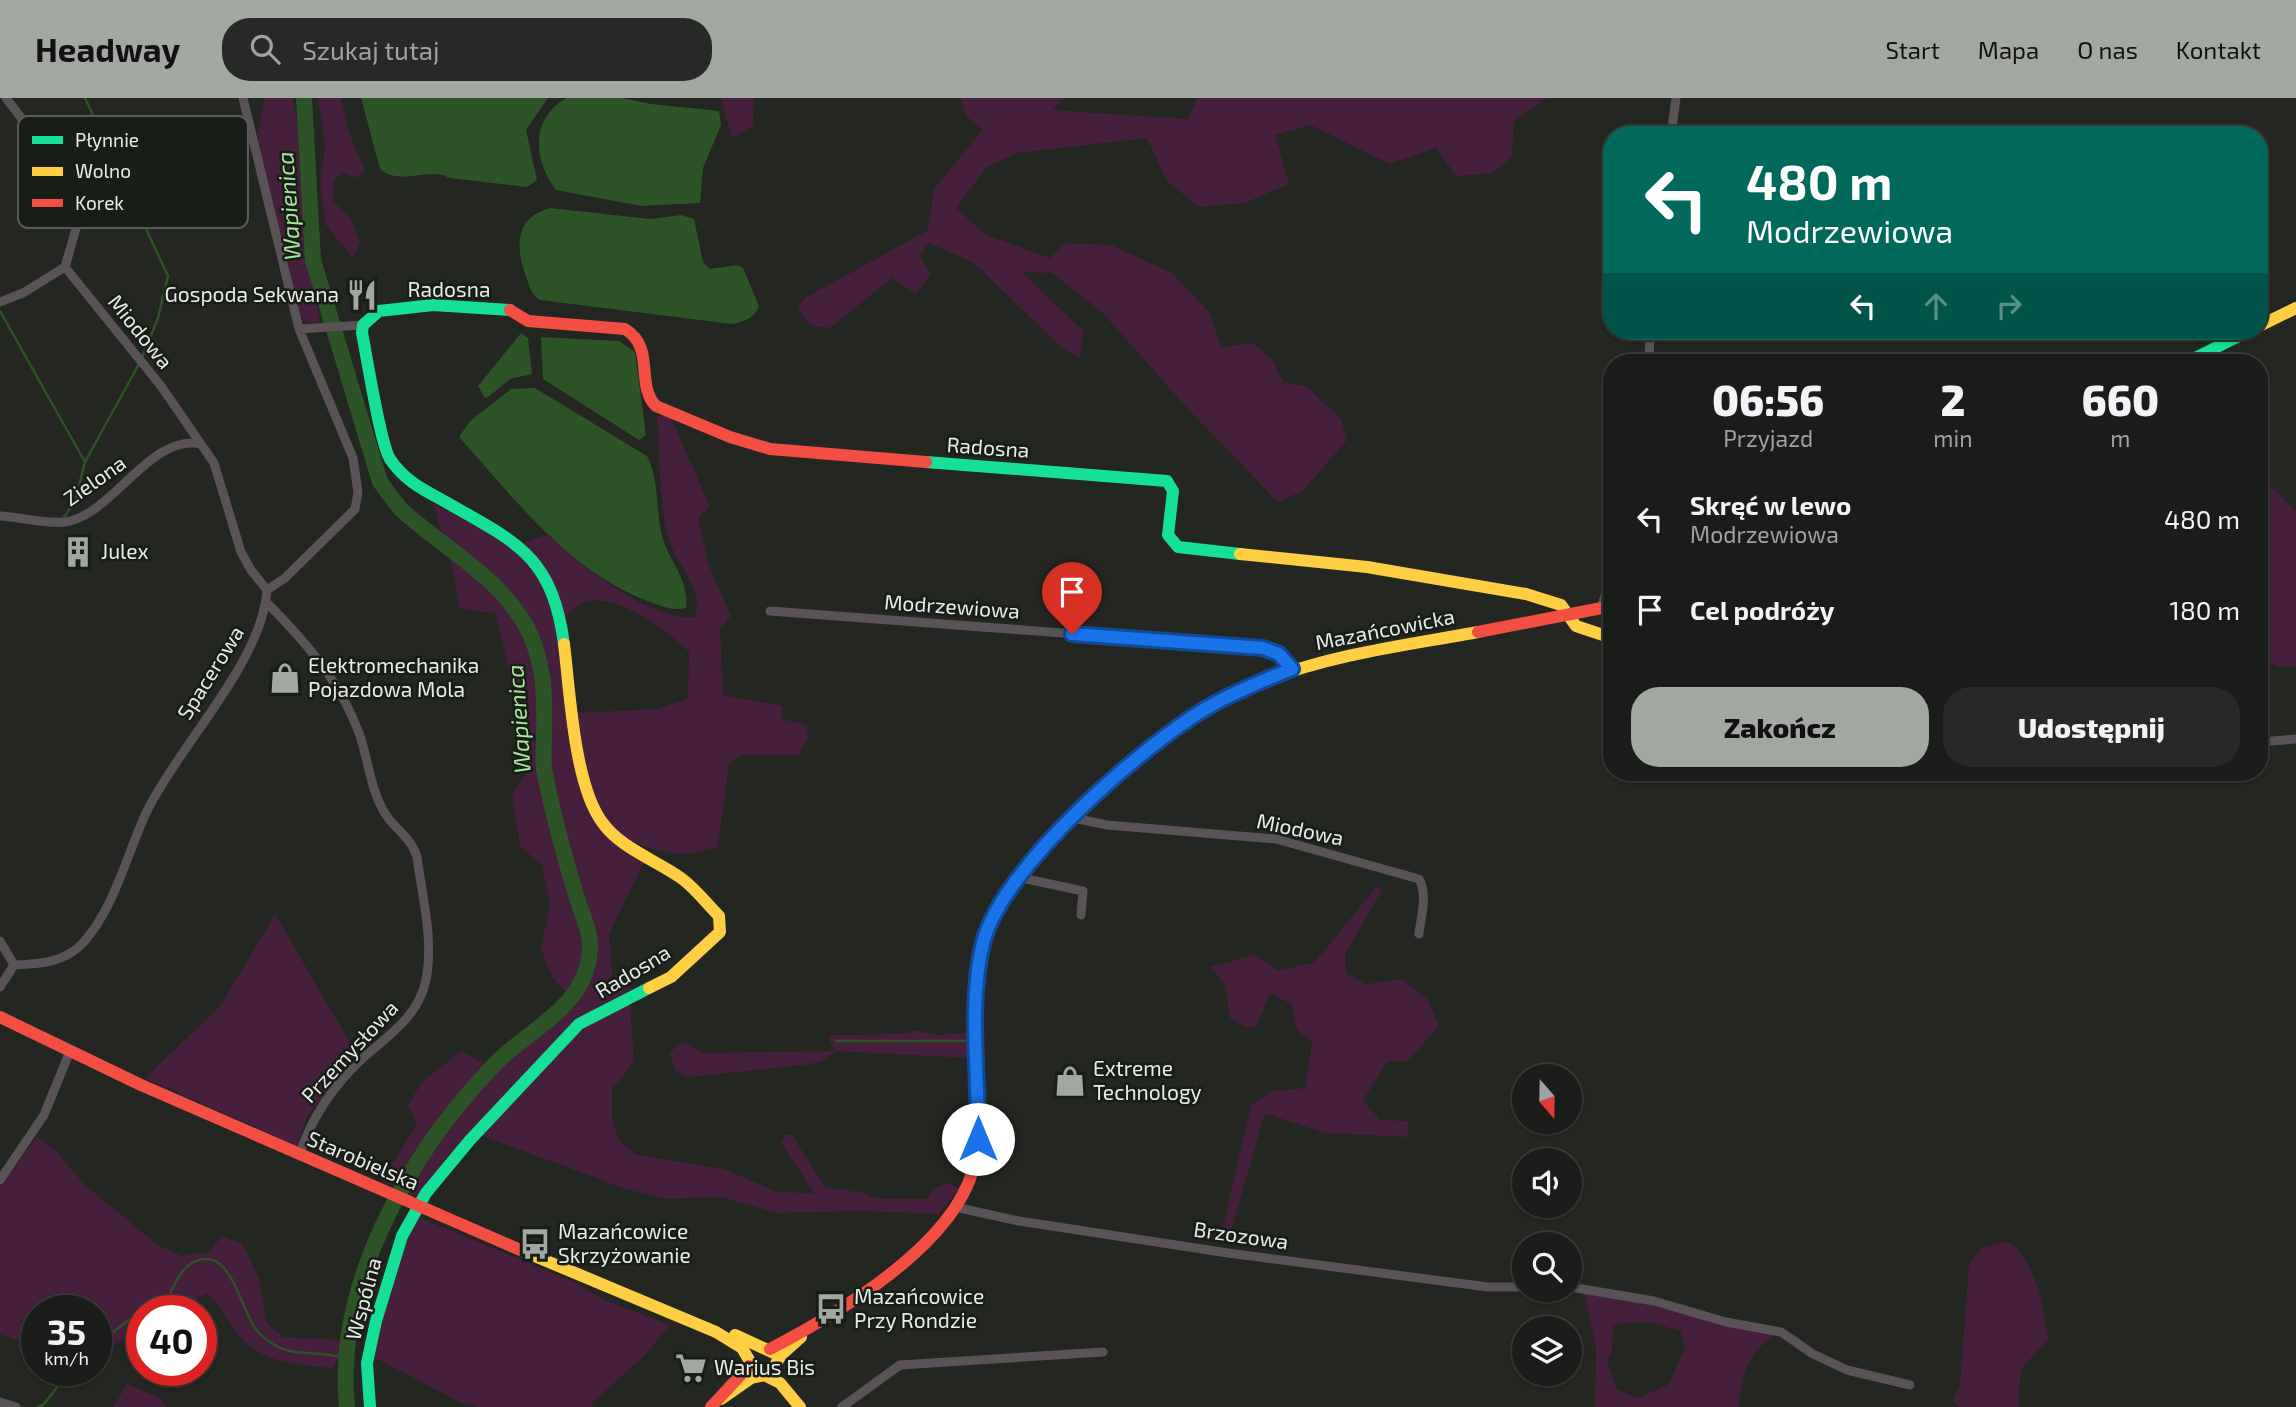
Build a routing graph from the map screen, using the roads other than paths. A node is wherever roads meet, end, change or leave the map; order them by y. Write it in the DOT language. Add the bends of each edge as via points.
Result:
graph roads {
  1 [pos="6,98"];
  2 [pos="243,98"];
  3 [pos="1676,98"];
  4 [pos="20,116"];
  5 [pos="247,116"];
  6 [pos="248,119"];
  7 [pos="1672,126"];
  8 [pos="76,228"];
  9 [pos="65,267"];
  10 [pos="0,302"];
  11 [pos="2296,309"];
  12 [pos="2268,322"];
  13 [pos="363,325"];
  14 [pos="299,329"];
  15 [pos="2231,340"];
  16 [pos="2203,354"];
  17 [pos="201,444"];
  18 [pos="0,516"];
  19 [pos="267,590"];
  20 [pos="266,603"];
  21 [pos="1603,608"];
  22 [pos="770,611"];
  23 [pos="1567,614"];
  24 [pos="1603,635"];
  25 [pos="1292,669"];
  26 [pos="2296,739"];
  27 [pos="2268,741"];
  28 [pos="1073,818"];
  29 [pos="1017,877"];
  30 [pos="1080,915"];
  31 [pos="1419,934"];
  32 [pos="0,941"];
  33 [pos="14,965"];
  34 [pos="0,987"];
  35 [pos="0,1017"];
  36 [pos="70,1051"];
  37 [pos="299,1154"];
  38 [pos="0,1181"];
  39 [pos="415,1204"];
  40 [pos="955,1207"];
  41 [pos="1512,1287"];
  42 [pos="1582,1289"];
  43 [pos="809,1330"];
  44 [pos="713,1332"];
  45 [pos="765,1348"];
  46 [pos="1103,1352"];
  47 [pos="762,1368"];
  48 [pos="1910,1385"];
  49 [pos="0,1402"];
  50 [pos="797,1402"];
  51 [pos="716,1403"];
  52 [pos="16,1407"];
  53 [pos="370,1407"];
  54 [pos="842,1407"];
  1 -- 4 [label="street"];
  2 -- 5 [label="street"];
  3 -- 7 [label="street"];
  6 -- 14 [label="street"];
  8 -- 9 [label="street"];
  9 -- 10 [label="street"];
  9 -- 17 [label="street, Miodowa" via="162,387"];
  11 -- 12 [label="street"];
  13 -- 14 [label="street"];
  13 -- 23 [label="street, Radosna" via="379,312 433,305 497,308 514,311 528,321 625,328 642,344 648,398 656,406 730,437 770,449 1167,481 1173,491 1168,535 1178,547 1367,566 1526,594 1561,606"];
  13 -- 39 [label="street, Radosna" via="388,456 408,481 517,543 542,571 559,610 588,796 602,822 626,844 682,879 719,916 720,932 671,977 579,1024"];
  14 -- 19 [label="street" via="353,458 358,493 355,509"];
  15 -- 16 [label="street"];
  17 -- 18 [label="street, Zielona" via="188,441 170,448 66,522"];
  17 -- 19 [label="street, Miodowa" via="214,463 242,552"];
  19 -- 20 [label="street, Spacerowa"];
  20 -- 33 [label="street, Spacerowa" via="260,627 227,686 147,811 119,884 83,943 64,958"];
  20 -- 37 [label="street, Przemysłowa" via="305,641 335,683 358,732 381,808 412,843 428,943 426,981 414,1010 336,1087 312,1120"];
  21 -- 23 [label="street, Mazańcowicka"];
  22 -- 25 [label="street, Modrzewiowa" via="1263,648 1279,654"];
  23 -- 24 [label="street" via="1576,626"];
  23 -- 25 [label="street, Mazańcowicka"];
  25 -- 28 [label="street, Mazańcowicka" via="1244,689 1176,729"];
  26 -- 27 [label="street"];
  28 -- 29 [label="street, Mazańcowicka"];
  28 -- 31 [label="street, Miodowa" via="1107,825 1276,838 1419,879 1423,887"];
  29 -- 30 [label="street" via="1083,891"];
  29 -- 40 [label="street, Mazańcowicka" via="983,942 977,997 976,1159"];
  32 -- 33 [label="street"];
  33 -- 34 [label="street"];
  35 -- 36 [label="street, Starobielska"];
  36 -- 37 [label="street, Starobielska"];
  36 -- 38 [label="street" via="44,1115"];
  37 -- 39 [label="street, Starobielska"];
  39 -- 44 [label="street, Starobielska"];
  39 -- 53 [label="street, Wspólna" via="367,1363"];
  40 -- 41 [label="street, Brzozowa" via="1241,1255"];
  40 -- 43 [label="street, Mazańcowicka" via="883,1277"];
  42 -- 48 [label="street" via="1781,1332 1847,1370"];
  43 -- 45 [label="street, Mazańcowicka"];
  43 -- 47 [label="street"];
  44 -- 45 [label="street" via="736,1335"];
  44 -- 47 [label="street" via="739,1346"];
  45 -- 47 [label="street"];
  45 -- 47 [label="street, Mazańcowicka"];
  46 -- 54 [label="street" via="900,1364"];
  47 -- 50 [label="street"];
  47 -- 51 [label="street"];
  49 -- 52 [label="street"];
}
